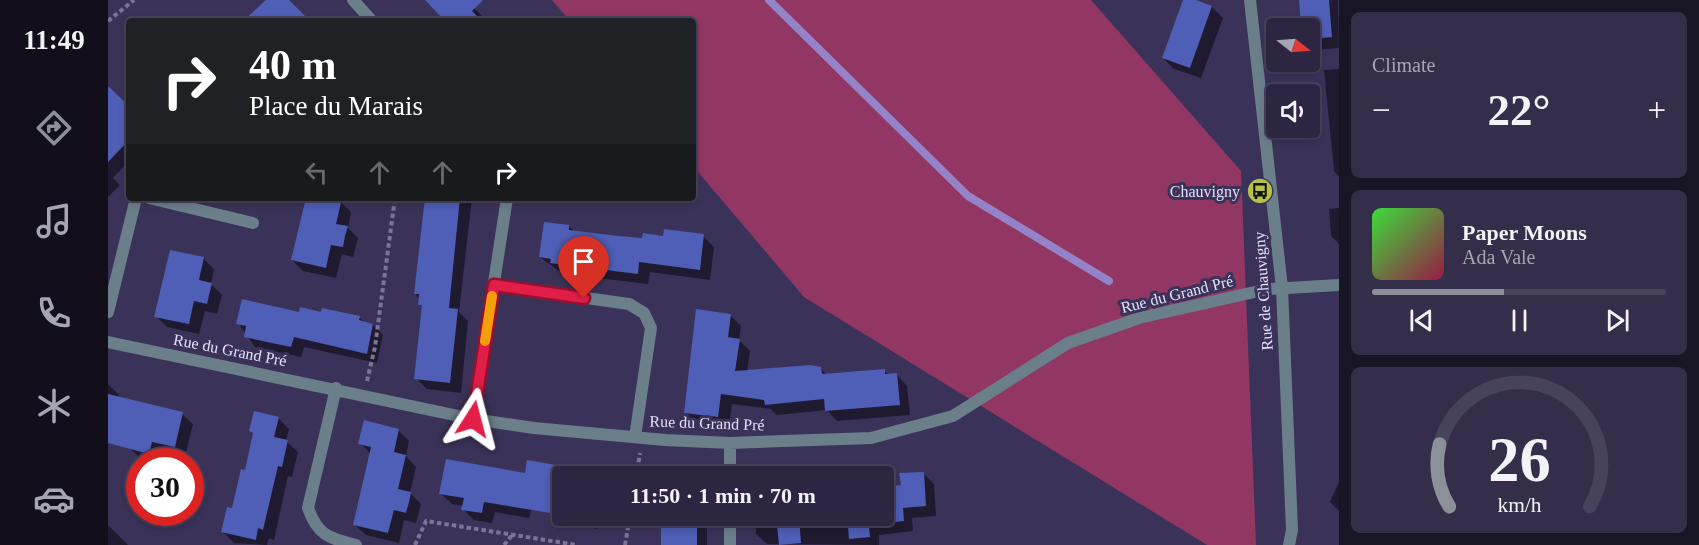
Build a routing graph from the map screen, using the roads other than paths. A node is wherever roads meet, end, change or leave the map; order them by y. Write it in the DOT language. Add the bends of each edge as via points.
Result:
graph roads {
  1 [pos="353,0"];
  2 [pos="1250,0"];
  3 [pos="369,18"];
  4 [pos="135,201"];
  5 [pos="161,201"];
  6 [pos="507,201"];
  7 [pos="253,223"];
  8 [pos="494,285"];
  9 [pos="1339,285"];
  10 [pos="1282,288"];
  11 [pos="108,312"];
  12 [pos="108,342"];
  13 [pos="336,388"];
  14 [pos="473,419"];
  15 [pos="635,437"];
  16 [pos="730,443"];
  17 [pos="730,466"];
  18 [pos="730,526"];
  19 [pos="356,545"];
  20 [pos="730,545"];
  21 [pos="1289,545"];
  1 -- 3 [label="street"];
  2 -- 10 [label="street, Rue de Chauvigny"];
  4 -- 11 [label="street"];
  5 -- 7 [label="street"];
  6 -- 8 [label="street"];
  8 -- 14 [label="street"];
  8 -- 15 [label="street" via="629,304 644,313 651,328"];
  9 -- 10 [label="street, Rue du Grand Pré"];
  10 -- 16 [label="street, Rue du Grand Pré" via="1139,318 1068,344 953,416 871,438"];
  10 -- 21 [label="street, Rue de Chauvigny" via="1292,530"];
  12 -- 13 [label="street, Rue du Grand Pré"];
  13 -- 14 [label="street, Rue du Grand Pré"];
  13 -- 19 [label="street" via="308,508 314,524 326,537"];
  14 -- 15 [label="street, Rue du Grand Pré"];
  15 -- 16 [label="street, Rue du Grand Pré"];
  16 -- 17 [label="street"];
  18 -- 20 [label="street"];
}
